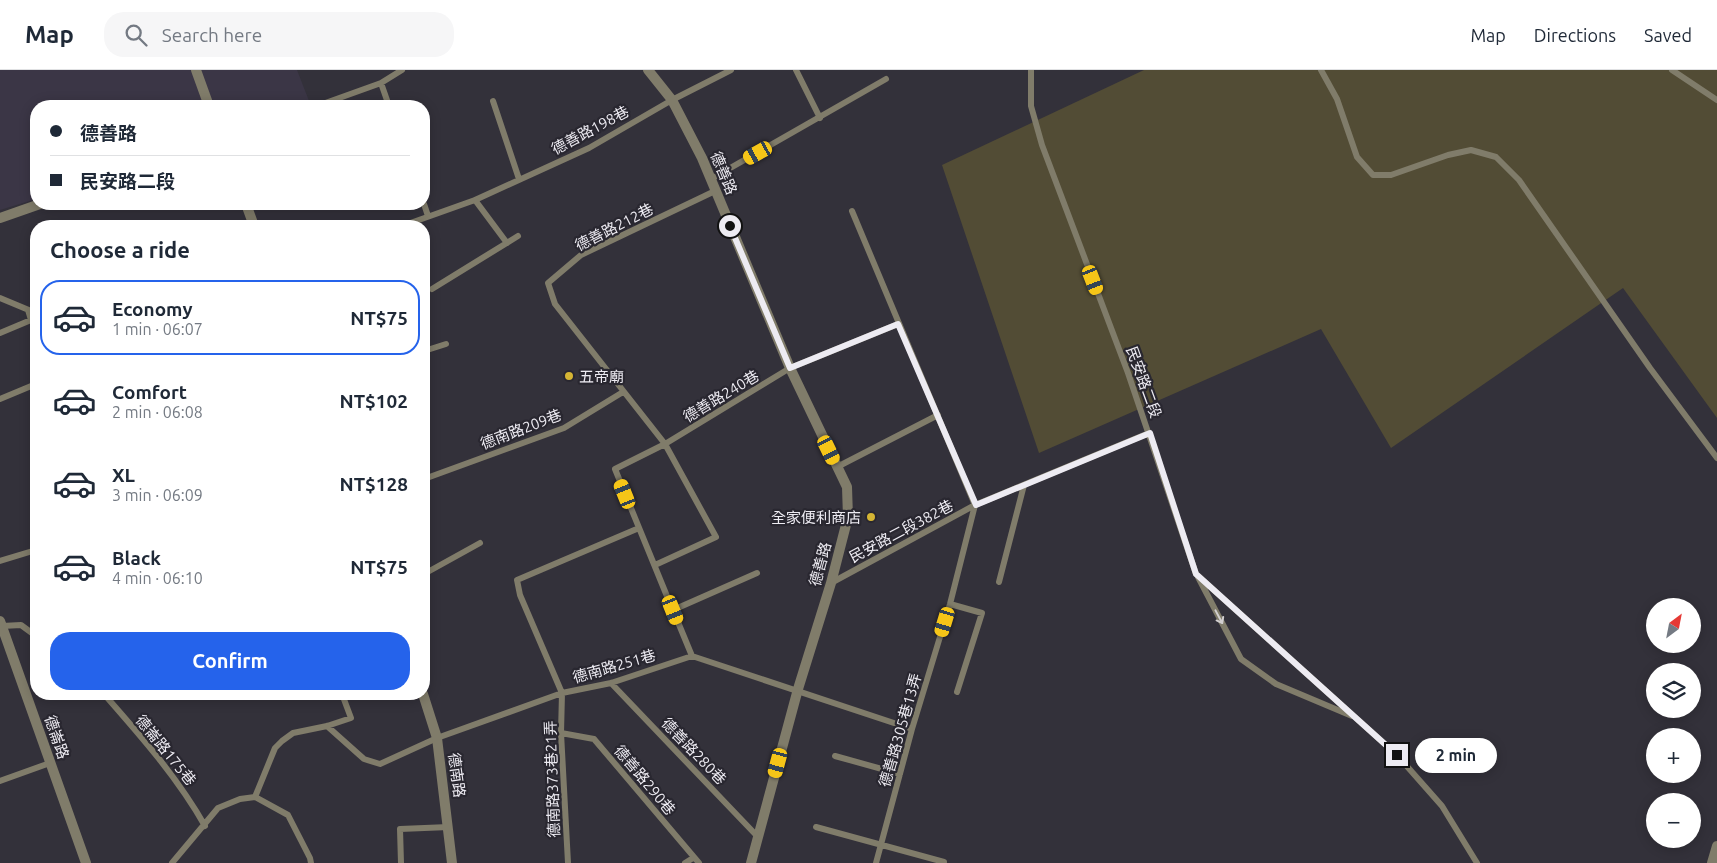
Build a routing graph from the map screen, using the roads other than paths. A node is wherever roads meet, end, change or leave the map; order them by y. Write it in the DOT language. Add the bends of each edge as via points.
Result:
graph roads {
  1 [pos="196,70"];
  2 [pos="402,70"];
  3 [pos="648,70"];
  4 [pos="731,70"];
  5 [pos="796,70"];
  6 [pos="1031,70"];
  7 [pos="1321,70"];
  8 [pos="1672,70"];
  9 [pos="886,79"];
  10 [pos="381,83"];
  11 [pos="207,100"];
  12 [pos="334,100"];
  13 [pos="387,100"];
  14 [pos="672,100"];
  15 [pos="1717,100"];
  16 [pos="493,101"];
  17 [pos="820,118"];
  18 [pos="519,179"];
  19 [pos="711,180"];
  20 [pos="716,191"];
  21 [pos="475,200"];
  22 [pos="30,208"];
  23 [pos="426,210"];
  24 [pos="852,211"];
  25 [pos="428,216"];
  26 [pos="0,218"];
  27 [pos="418,220"];
  28 [pos="518,236"];
  29 [pos="507,243"];
  30 [pos="432,289"];
  31 [pos="0,298"];
  32 [pos="28,310"];
  33 [pos="30,317"];
  34 [pos="30,320"];
  35 [pos="898,324"];
  36 [pos="0,333"];
  37 [pos="446,344"];
  38 [pos="430,349"];
  39 [pos="790,368"];
  40 [pos="30,386"];
  41 [pos="623,392"];
  42 [pos="0,399"];
  43 [pos="938,416"];
  44 [pos="1150,433"];
  45 [pos="665,444"];
  46 [pos="1717,458"];
  47 [pos="837,467"];
  48 [pos="430,477"];
  49 [pos="1024,485"];
  50 [pos="976,505"];
  51 [pos="639,528"];
  52 [pos="480,543"];
  53 [pos="30,552"];
  54 [pos="0,561"];
  55 [pos="655,565"];
  56 [pos="430,571"];
  57 [pos="757,573"];
  58 [pos="1196,574"];
  59 [pos="999,582"];
  60 [pos="831,583"];
  61 [pos="950,604"];
  62 [pos="671,606"];
  63 [pos="1,624"];
  64 [pos="30,632"];
  65 [pos="692,656"];
  66 [pos="611,683"];
  67 [pos="798,690"];
  68 [pos="957,692"];
  69 [pos="562,693"];
  70 [pos="109,700"];
  71 [pos="344,700"];
  72 [pos="424,700"];
  73 [pos="1356,718"];
  74 [pos="327,726"];
  75 [pos="912,729"];
  76 [pos="561,733"];
  77 [pos="437,738"];
  78 [pos="835,756"];
  79 [pos="50,763"];
  80 [pos="900,774"];
  81 [pos="0,781"];
  82 [pos="255,797"];
  83 [pos="205,826"];
  84 [pos="449,827"];
  85 [pos="816,827"];
  86 [pos="758,837"];
  87 [pos="881,845"];
  88 [pos="1717,846"];
  89 [pos="693,858"];
  90 [pos="944,862"];
  91 [pos="86,863"];
  92 [pos="172,863"];
  93 [pos="311,863"];
  94 [pos="402,863"];
  95 [pos="452,863"];
  96 [pos="568,863"];
  97 [pos="685,863"];
  98 [pos="699,863"];
  99 [pos="751,863"];
  100 [pos="876,863"];
  101 [pos="1477,863"];
  102 [pos="1712,863"];
  1 -- 11 [label="street"];
  2 -- 10 [label="lane"];
  3 -- 14 [label="street, 德善路"];
  4 -- 14 [label="lane, 德善路198巷"];
  5 -- 17 [label="lane"];
  6 -- 44 [label="lane, 民安路二段" via="1030,106 1042,145"];
  7 -- 46 [label="lane" via="1337,99 1357,157 1373,175 1391,176 1448,154 1471,150 1496,157 1519,180"];
  8 -- 15 [label="lane"];
  9 -- 17 [label="lane"];
  10 -- 12 [label="lane"];
  10 -- 13 [label="lane"];
  14 -- 18 [label="lane, 德善路198巷" via="589,148"];
  14 -- 19 [label="street, 德善路"];
  16 -- 18 [label="lane"];
  17 -- 19 [label="lane"];
  18 -- 21 [label="lane, 德善路198巷"];
  19 -- 20 [label="street, 德善路"];
  20 -- 39 [label="street, 德善路"];
  20 -- 41 [label="lane, 德善路212巷" via="581,255 548,283 555,304"];
  21 -- 25 [label="lane, 德善路198巷"];
  21 -- 29 [label="lane"];
  22 -- 26 [label="street"];
  23 -- 25 [label="lane"];
  24 -- 35 [label="lane"];
  25 -- 27 [label="lane, 德善路198巷"];
  28 -- 29 [label="lane"];
  29 -- 30 [label="lane"];
  31 -- 32 [label="lane"];
  32 -- 33 [label="lane"];
  34 -- 36 [label="lane"];
  35 -- 39 [label="lane, 德善路240巷"];
  35 -- 43 [label="lane"];
  37 -- 38 [label="lane"];
  39 -- 45 [label="lane, 德善路240巷"];
  39 -- 47 [label="street, 德善路"];
  40 -- 42 [label="lane"];
  41 -- 45 [label="lane, 德善路212巷"];
  41 -- 48 [label="lane, 德南路209巷" via="564,428"];
  43 -- 47 [label="lane"];
  43 -- 50 [label="lane"];
  44 -- 49 [label="lane, 民安路二段382巷"];
  44 -- 58 [label="lane, 民安路二段"];
  45 -- 51 [label="lane, 德善路240巷" via="615,469"];
  45 -- 55 [label="lane, 德善路212巷" via="716,538"];
  47 -- 60 [label="street, 德善路" via="847,487 848,516"];
  49 -- 50 [label="lane, 民安路二段382巷"];
  49 -- 59 [label="lane"];
  50 -- 60 [label="lane, 民安路二段382巷"];
  50 -- 61 [label="lane, 德善路305巷13弄"];
  51 -- 55 [label="lane"];
  51 -- 69 [label="lane" via="517,580 520,596"];
  52 -- 56 [label="lane"];
  53 -- 54 [label="lane"];
  55 -- 62 [label="lane"];
  57 -- 65 [label="lane" via="673,610"];
  58 -- 73 [label="lane, 民安路二段"];
  58 -- 73 [label="lane, one-way" via="1241,659 1276,684"];
  60 -- 67 [label="street, 德善路"];
  61 -- 68 [label="lane" via="982,613"];
  61 -- 75 [label="lane, 德善路305巷13弄"];
  63 -- 64 [label="lane" via="21,626"];
  63 -- 79 [label="street, 德崙路"];
  65 -- 66 [label="lane, 德南路251巷"];
  65 -- 67 [label="lane"];
  66 -- 69 [label="lane, 德南路251巷"];
  66 -- 86 [label="lane, 德善路280巷"];
  67 -- 75 [label="lane"];
  67 -- 86 [label="street, 德善路"];
  69 -- 76 [label="lane, 德南路373巷21弄"];
  69 -- 77 [label="lane, 德南路251巷"];
  70 -- 83 [label="lane, 德崙路175巷" via="169,772"];
  71 -- 74 [label="lane" via="351,718"];
  72 -- 77 [label="street, 德南路"];
  73 -- 101 [label="lane, 民安路二段" via="1397,755 1442,806"];
  74 -- 77 [label="lane, 德南路251巷" via="364,759 380,764"];
  74 -- 82 [label="lane" via="293,733 282,741 275,748"];
  75 -- 80 [label="lane, 德善路305巷13弄"];
  76 -- 89 [label="lane, 德善路290巷" via="594,738"];
  76 -- 96 [label="lane, 德南路373巷21弄"];
  77 -- 84 [label="street, 德南路"];
  78 -- 80 [label="lane"];
  79 -- 81 [label="lane"];
  79 -- 91 [label="street, 德崙路"];
  80 -- 87 [label="lane, 德善路305巷13弄"];
  82 -- 83 [label="lane" via="218,808"];
  82 -- 93 [label="lane" via="288,815"];
  83 -- 92 [label="lane"];
  84 -- 94 [label="lane" via="400,829"];
  84 -- 95 [label="street, 德南路"];
  85 -- 87 [label="lane"];
  86 -- 99 [label="street, 德善路"];
  87 -- 90 [label="lane"];
  87 -- 100 [label="lane, 德善路305巷13弄"];
  88 -- 102 [label="street"];
  89 -- 97 [label="lane"];
  89 -- 98 [label="lane, 德善路290巷"];
}
